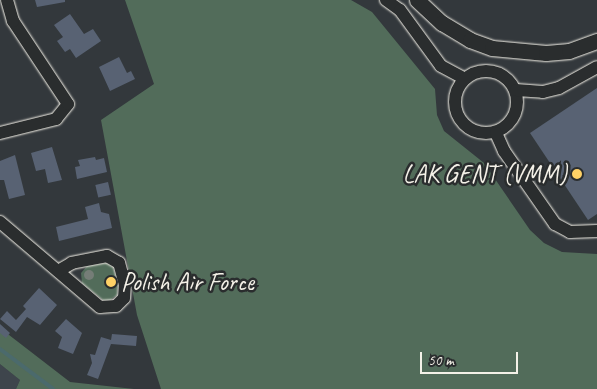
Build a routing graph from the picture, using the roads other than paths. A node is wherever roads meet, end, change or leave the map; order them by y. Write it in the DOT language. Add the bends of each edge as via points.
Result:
graph roads {
  1 [pos="7,0"];
  2 [pos="386,0"];
  3 [pos="418,0"];
  4 [pos="597,41"];
  5 [pos="597,67"];
  6 [pos="465,79"];
  7 [pos="516,90"];
  8 [pos="496,133"];
  9 [pos="0,134"];
  10 [pos="0,222"];
  11 [pos="597,232"];
  12 [pos="58,271"];
  1 -- 9 [label="street" via="13,21 68,104 56,119"];
  2 -- 6 [label="street" via="400,10 440,66"];
  3 -- 4 [label="street" via="442,23 470,40 492,48 546,54"];
  5 -- 7 [label="street" via="560,88 543,92"];
  6 -- 7 [label="street" via="478,72 493,72 503,75"];
  6 -- 8 [label="street" via="455,98 459,118 475,132"];
  7 -- 8 [label="street" via="517,106 512,120"];
  8 -- 11 [label="street" via="519,174 555,224 570,232"];
  10 -- 12 [label="street"];
  12 -- 12 [label="street" via="100,307 116,306 124,298 125,284 119,263 107,256 72,263"];
}
